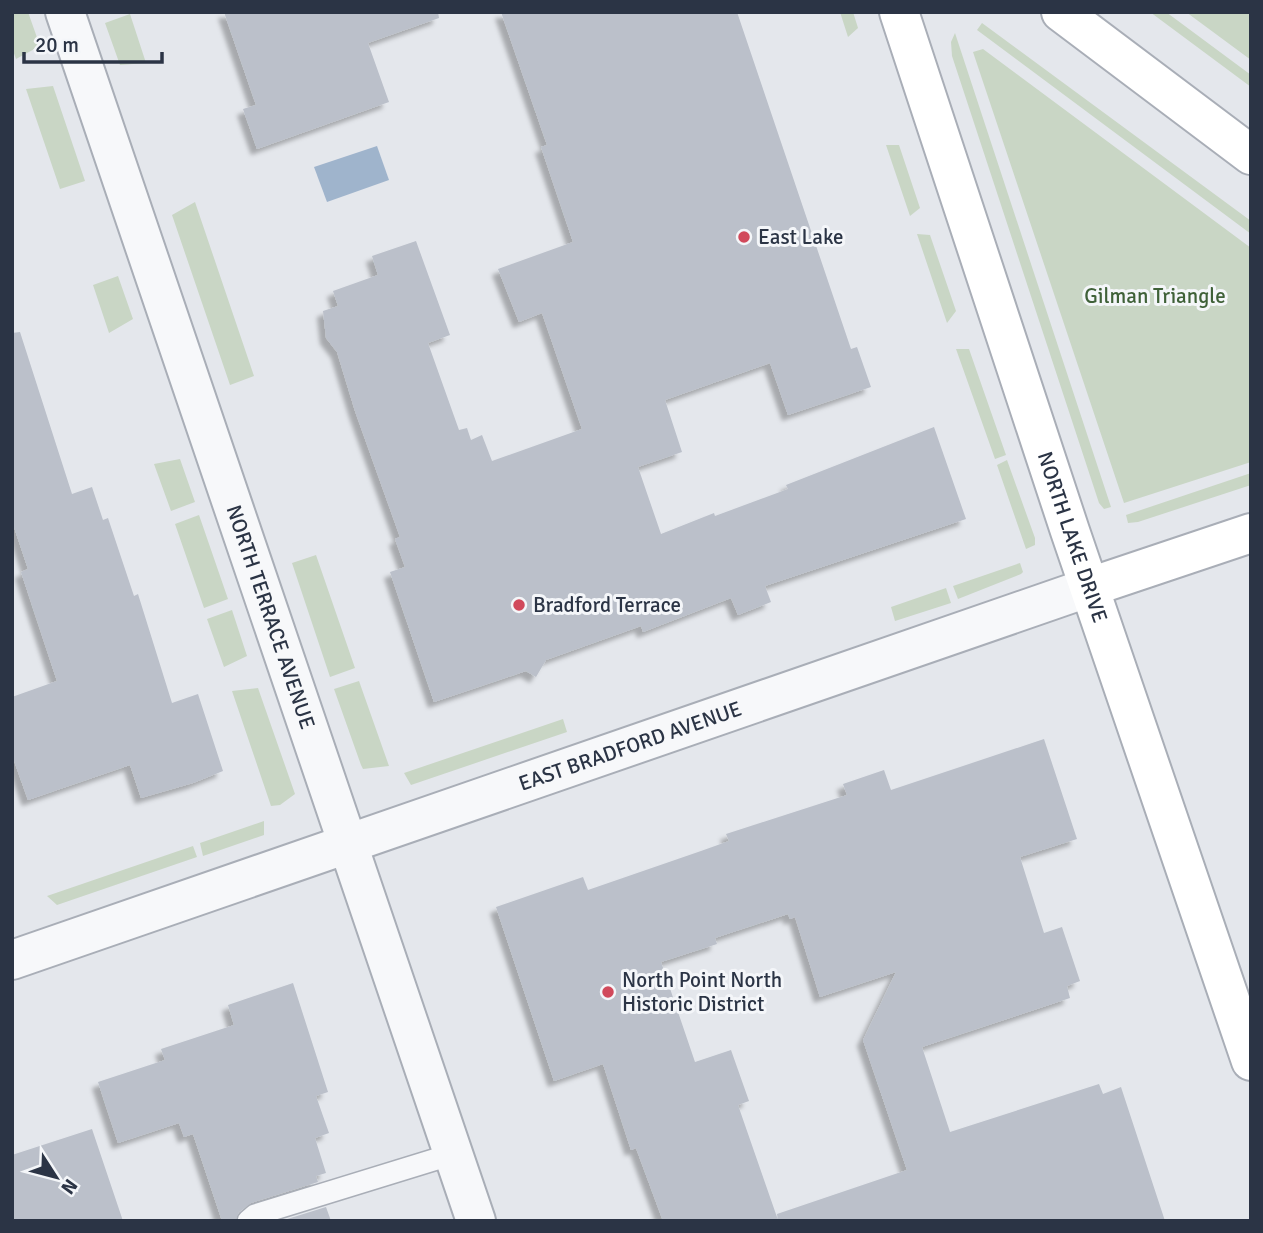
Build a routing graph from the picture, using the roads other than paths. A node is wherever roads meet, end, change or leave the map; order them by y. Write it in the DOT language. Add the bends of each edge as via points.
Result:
graph roads {
  1 [pos="65,12"];
  2 [pos="899,12"];
  3 [pos="1061,12"];
  4 [pos="1251,155"];
  5 [pos="1251,533"];
  6 [pos="1090,587"];
  7 [pos="348,844"];
  8 [pos="12,960"];
  9 [pos="1251,1061"];
  10 [pos="453,1154"];
  11 [pos="248,1221"];
  12 [pos="476,1221"];
  1 -- 7 [label="street, NORTH TERRACE AVENUE"];
  2 -- 6 [label="street, NORTH LAKE DRIVE"];
  3 -- 4 [label="street"];
  5 -- 6 [label="street, EAST BRADFORD AVENUE"];
  6 -- 7 [label="street, EAST BRADFORD AVENUE"];
  6 -- 9 [label="street, NORTH LAKE DRIVE"];
  7 -- 8 [label="street, EAST BRADFORD AVENUE"];
  7 -- 10 [label="street, NORTH TERRACE AVENUE"];
  10 -- 11 [label="lane" via="255,1215"];
  10 -- 12 [label="street, NORTH TERRACE AVENUE"];
}
